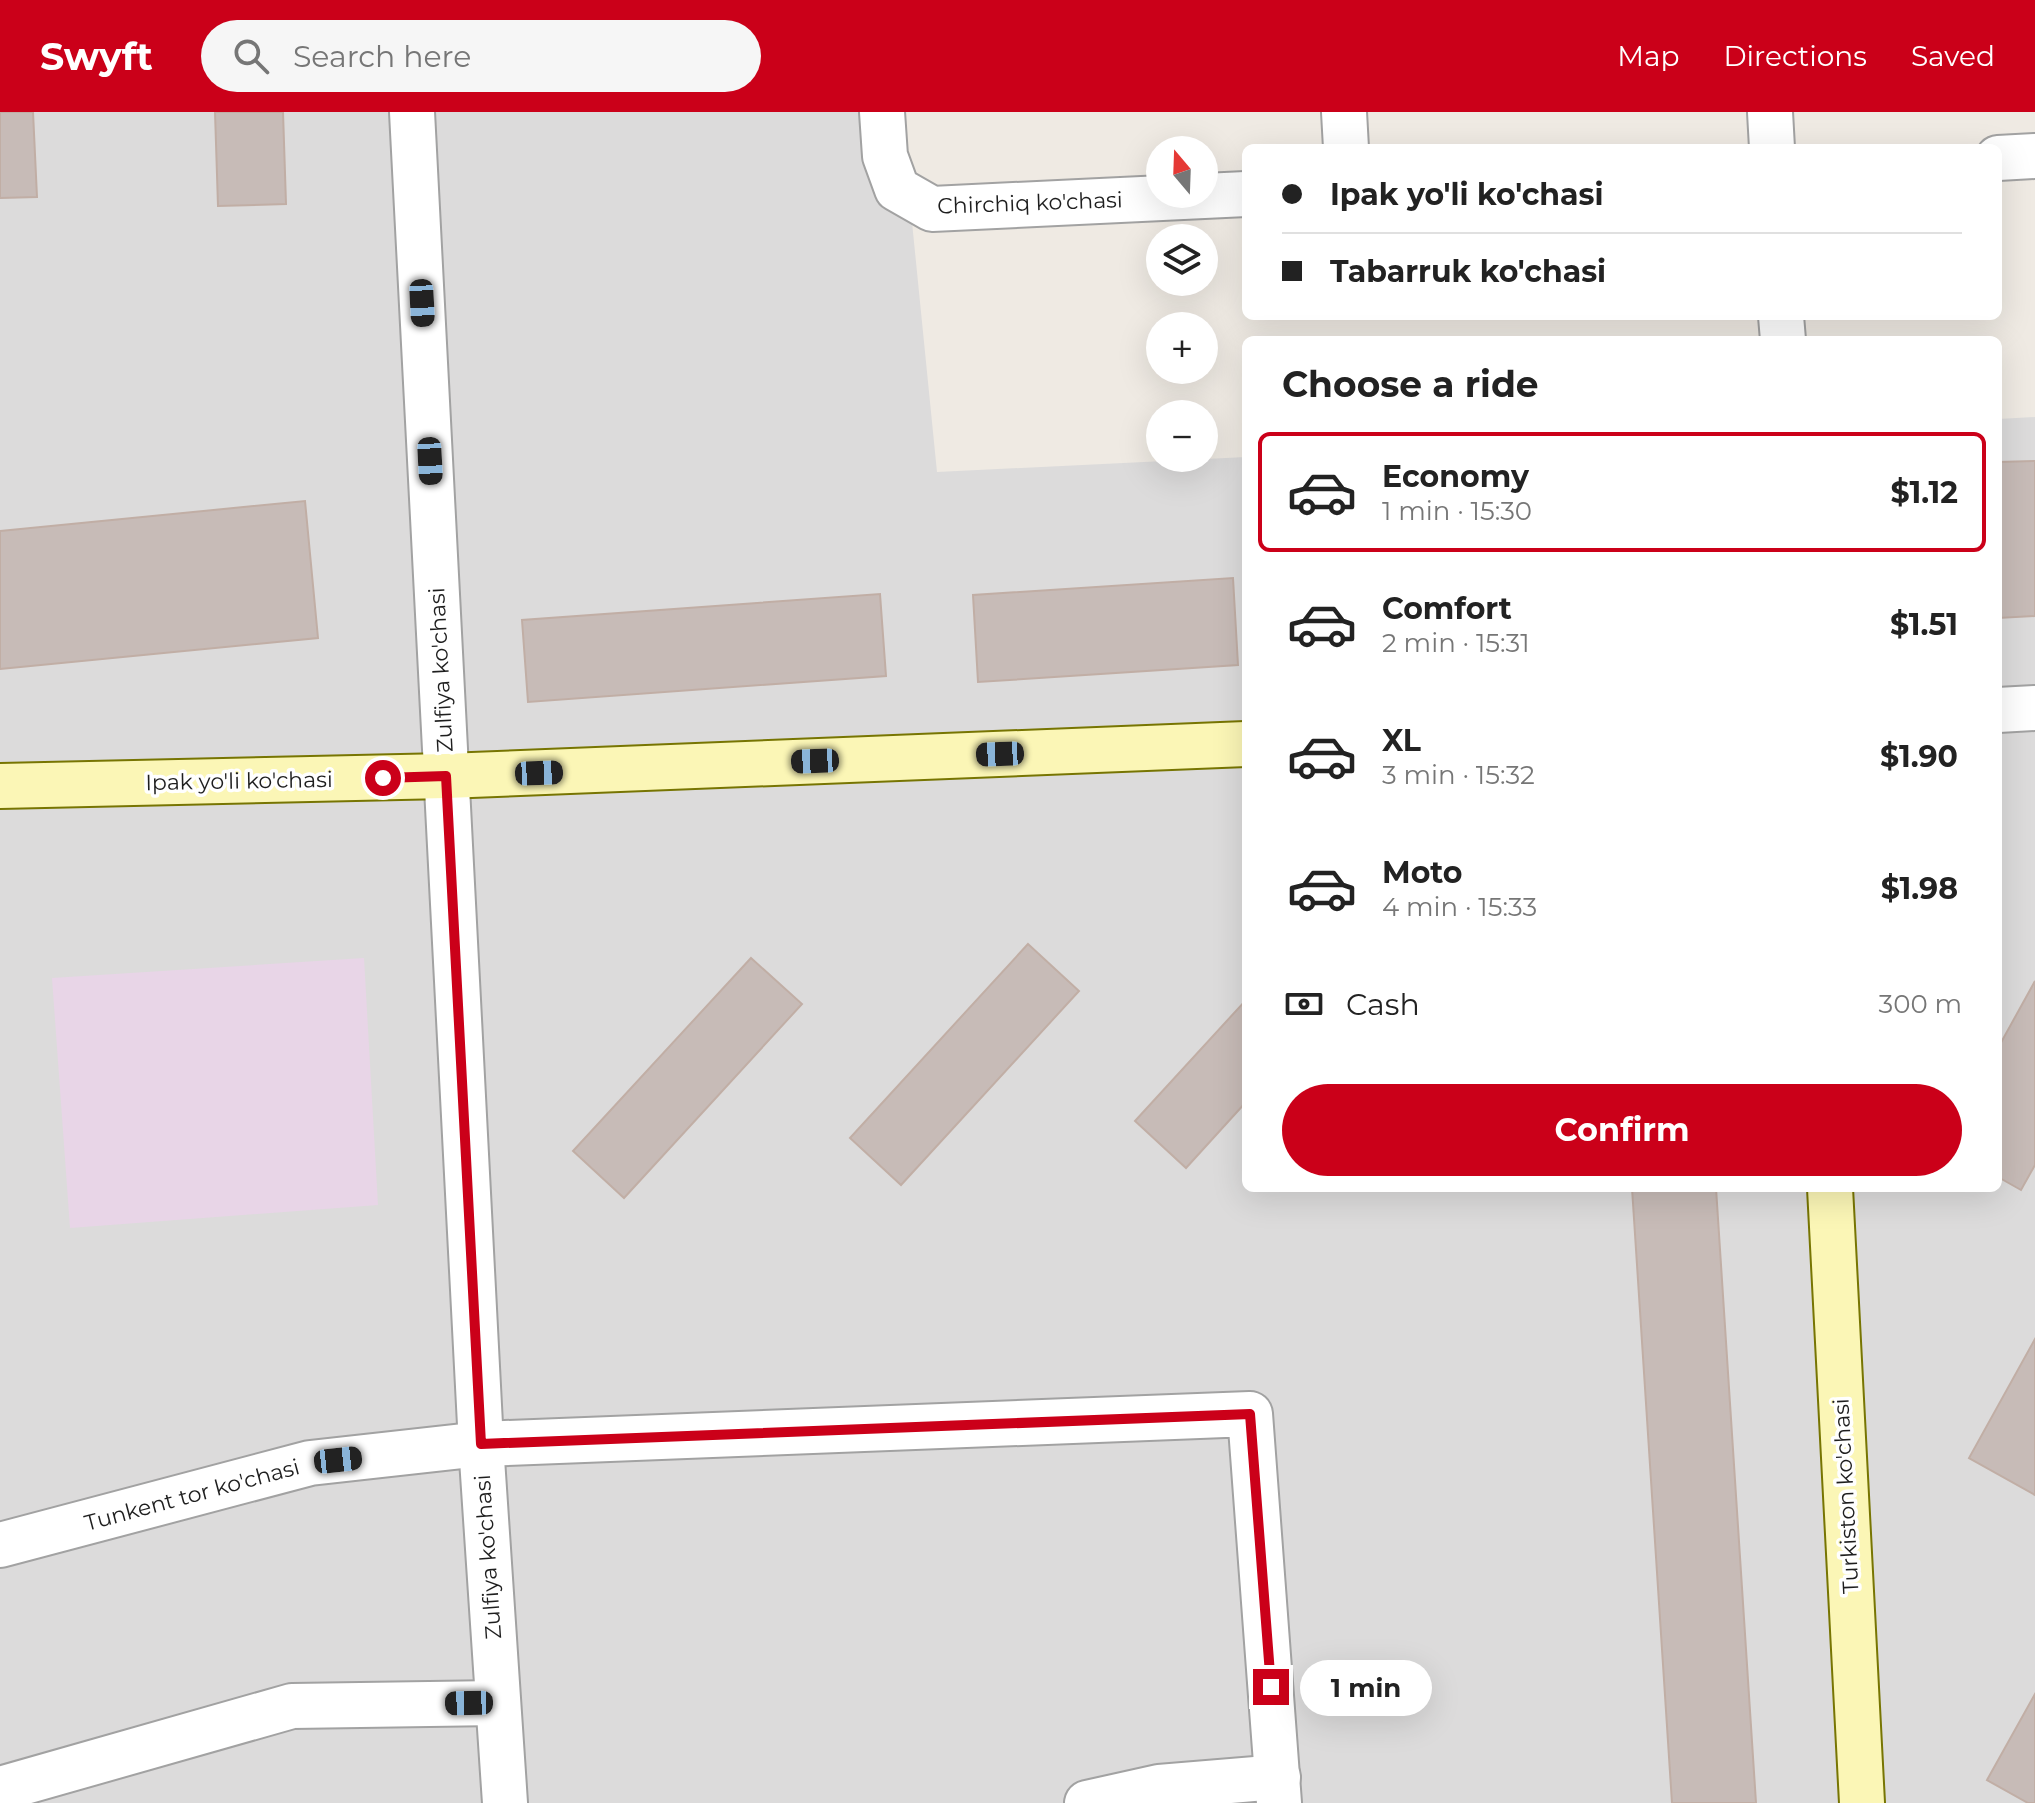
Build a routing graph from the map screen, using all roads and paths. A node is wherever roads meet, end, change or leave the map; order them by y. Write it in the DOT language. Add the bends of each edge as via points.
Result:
graph roads {
  1 [pos="412,112"];
  2 [pos="882,112"];
  3 [pos="1344,112"];
  4 [pos="1770,112"];
  5 [pos="1346,144"];
  6 [pos="1772,144"];
  7 [pos="2035,156"];
  8 [pos="2002,158"];
  9 [pos="1242,194"];
  10 [pos="2035,708"];
  11 [pos="2002,710"];
  12 [pos="1242,744"];
  13 [pos="446,776"];
  14 [pos="0,786"];
  15 [pos="1830,1192"];
  16 [pos="481,1444"];
  17 [pos="0,1545"];
  18 [pos="498,1703"];
  19 [pos="0,1789"];
  20 [pos="1278,1790"];
  21 [pos="505,1803"];
  22 [pos="1087,1803"];
  23 [pos="1862,1803"];
  1 -- 13 [label="street, Zulfiya ko'chasi"];
  2 -- 9 [label="street, Chirchiq ko'chasi" via="885,156 897,189 932,209"];
  3 -- 5 [label="street"];
  4 -- 6 [label="street"];
  7 -- 8 [label="street"];
  10 -- 11 [label="street"];
  12 -- 13 [label="main road, Ipak yo'li ko'chasi"];
  13 -- 14 [label="main road, Ipak yo'li ko'chasi"];
  13 -- 16 [label="street, Zulfiya ko'chasi"];
  15 -- 23 [label="main road, Turkiston ko'chasi"];
  16 -- 17 [label="street, Tunkent tor ko'chasi" via="310,1463"];
  16 -- 18 [label="street, Zulfiya ko'chasi"];
  16 -- 20 [label="street, Tunkent tor ko'chasi" via="1250,1414"];
  18 -- 19 [label="street" via="292,1706"];
  18 -- 21 [label="street, Zulfiya ko'chasi"];
  20 -- 22 [label="street" via="1159,1787"];
}
